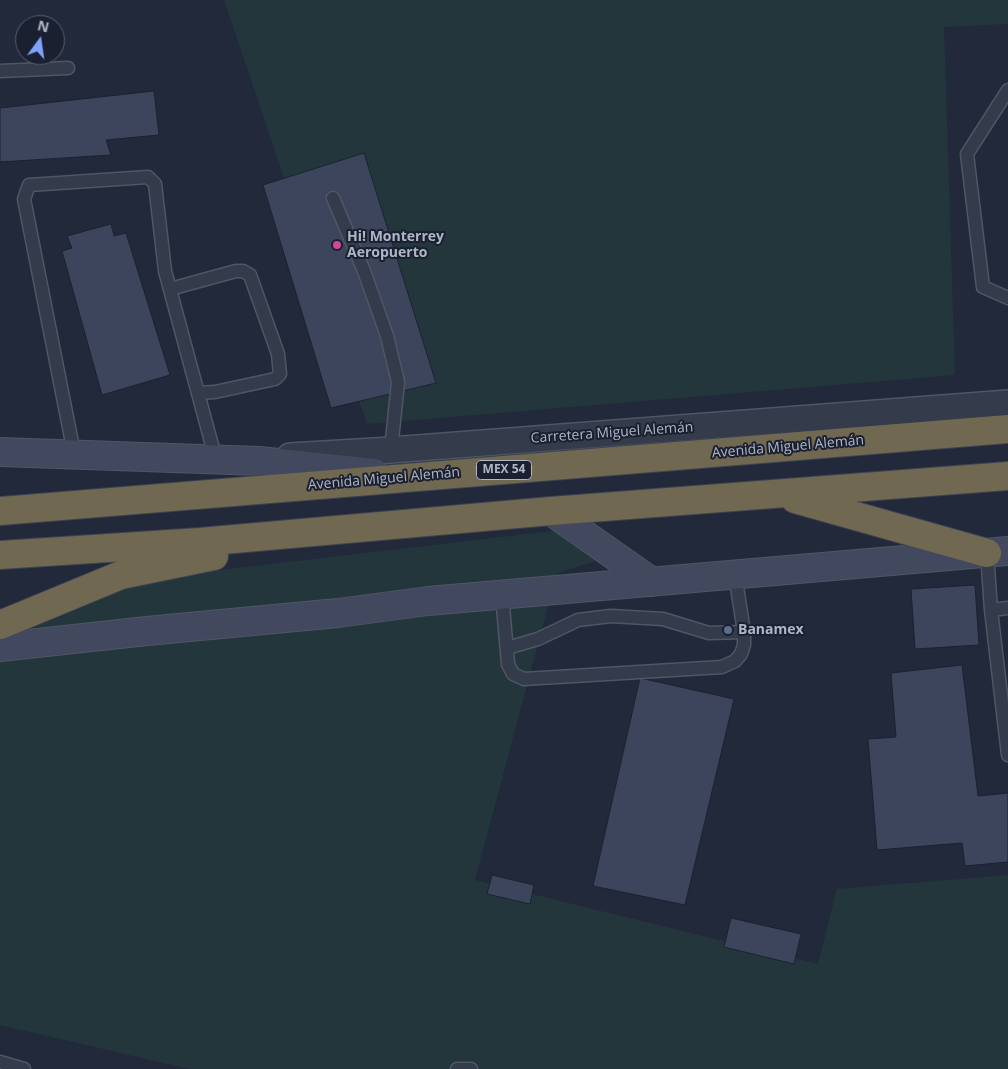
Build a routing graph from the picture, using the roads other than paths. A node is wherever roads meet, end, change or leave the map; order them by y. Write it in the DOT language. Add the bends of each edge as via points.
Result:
graph roads {
  1 [pos="68,68"];
  2 [pos="0,71"];
  3 [pos="1008,90"];
  4 [pos="333,198"];
  5 [pos="170,289"];
  6 [pos="1008,298"];
  7 [pos="198,392"];
  8 [pos="1008,403"];
  9 [pos="1008,429"];
  10 [pos="391,450"];
  11 [pos="0,452"];
  12 [pos="74,453"];
  13 [pos="216,460"];
  14 [pos="425,476"];
  15 [pos="1008,476"];
  16 [pos="777,493"];
  17 [pos="0,511"];
  18 [pos="551,511"];
  19 [pos="450,520"];
  20 [pos="997,552"];
  21 [pos="0,555"];
  22 [pos="735,574"];
  23 [pos="652,582"];
  24 [pos="502,595"];
  25 [pos="1008,608"];
  26 [pos="991,610"];
  27 [pos="0,625"];
  28 [pos="744,632"];
  29 [pos="0,647"];
  30 [pos="506,648"];
  31 [pos="1008,755"];
  32 [pos="0,1062"];
  33 [pos="24,1069"];
  34 [pos="458,1069"];
  35 [pos="471,1069"];
  1 -- 2 [label="lane"];
  3 -- 6 [label="lane" via="967,154 983,287"];
  4 -- 10 [label="lane" via="387,336 398,382"];
  5 -- 7 [label="lane"];
  5 -- 7 [label="lane" via="236,271 250,275 278,354 280,374 275,379 215,392"];
  5 -- 12 [label="lane" via="164,271 155,184 148,177 29,185 24,199"];
  7 -- 13 [label="lane"];
  8 -- 10 [label="street, Carretera Miguel Alemán"];
  9 -- 14 [label="highway, Avenida Miguel Alemán / MEX 54"];
  10 -- 13 [label="street, Carretera Miguel Alemán"];
  11 -- 12 [label="street"];
  12 -- 13 [label="street"];
  13 -- 14 [label="street"];
  14 -- 17 [label="highway, Avenida Miguel Alemán / MEX 54"];
  15 -- 16 [label="highway"];
  16 -- 18 [label="highway"];
  16 -- 20 [label="highway"];
  18 -- 19 [label="highway"];
  18 -- 23 [label="street"];
  19 -- 21 [label="highway" via="200,542"];
  19 -- 27 [label="highway" via="204,557 121,575"];
  20 -- 22 [label="street"];
  20 -- 26 [label="lane"];
  22 -- 23 [label="street"];
  22 -- 28 [label="lane"];
  23 -- 24 [label="street"];
  24 -- 29 [label="street"];
  24 -- 30 [label="lane"];
  25 -- 26 [label="lane"];
  26 -- 31 [label="lane"];
  28 -- 30 [label="lane" via="709,633 663,619 611,616 578,620 538,639"];
  28 -- 30 [label="lane" via="741,654 722,667 524,679 514,674 508,664"];
  32 -- 33 [label="lane"];
  34 -- 35 [label="lane"];
}
